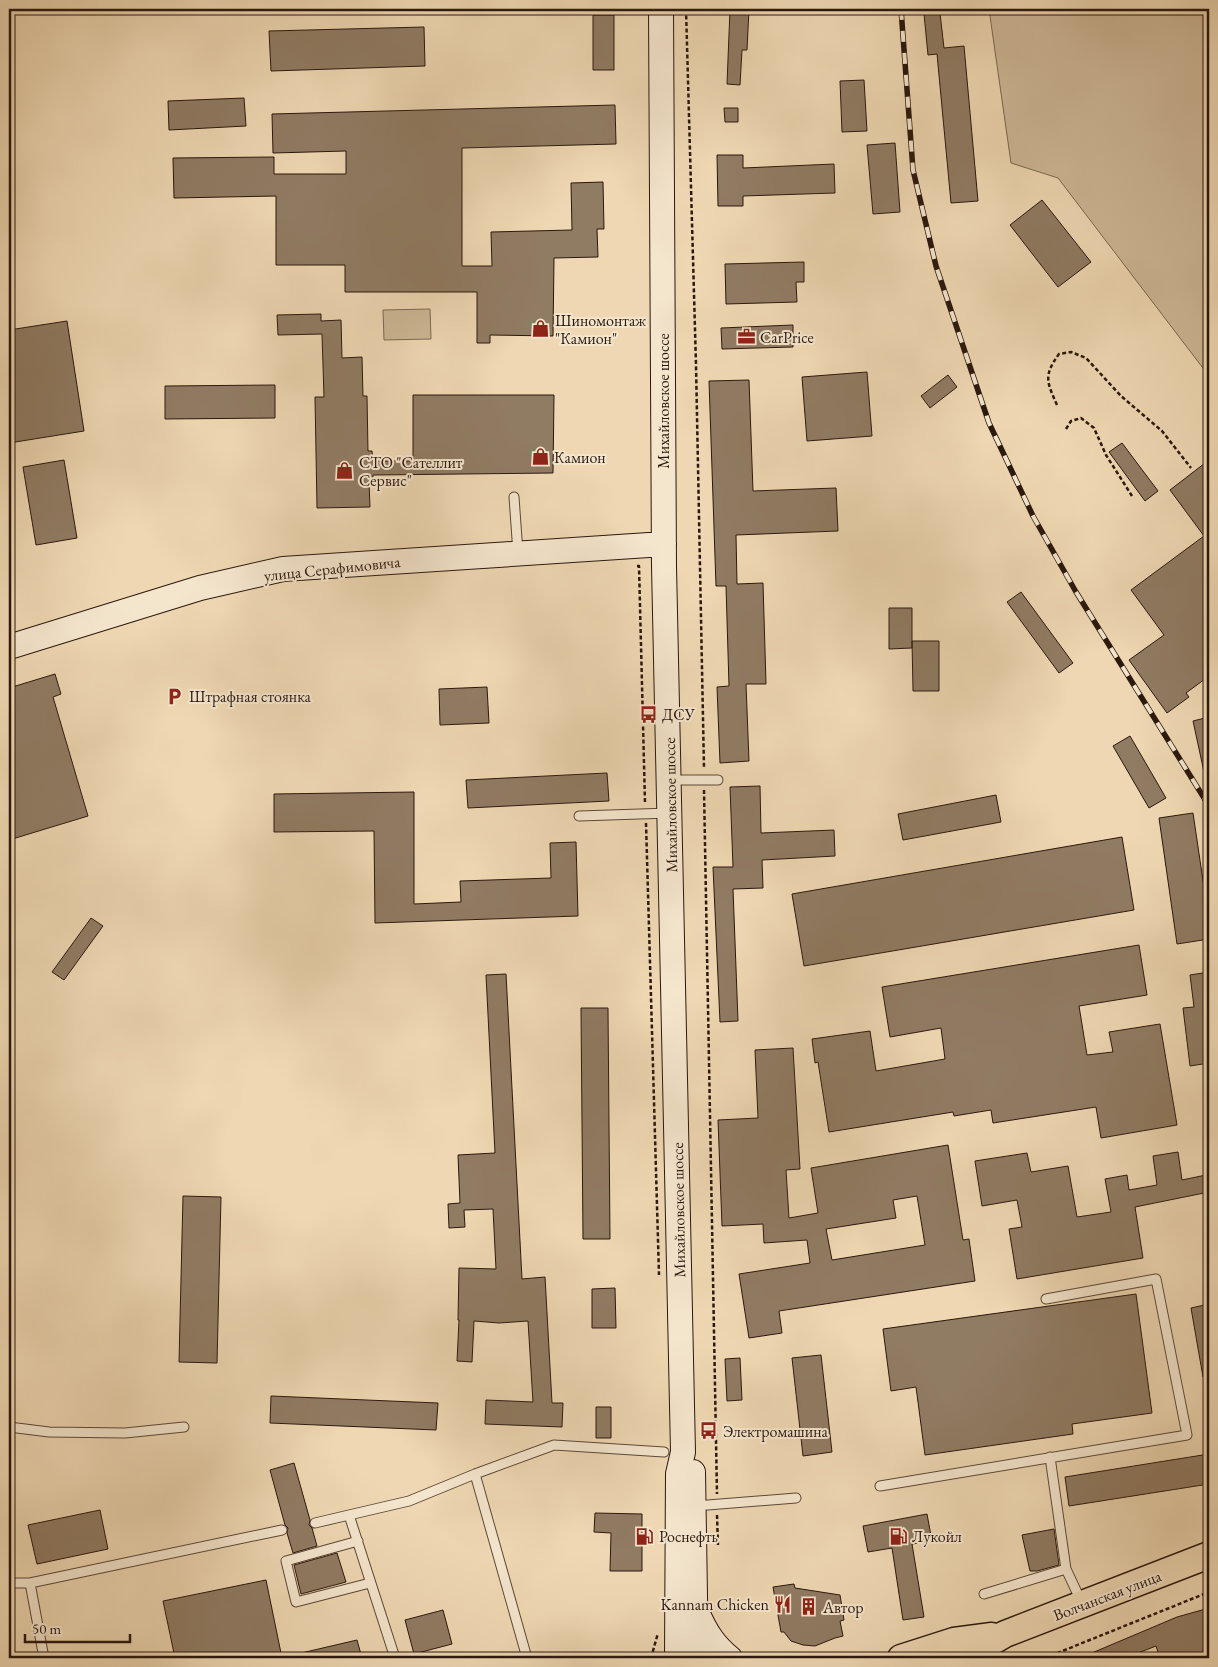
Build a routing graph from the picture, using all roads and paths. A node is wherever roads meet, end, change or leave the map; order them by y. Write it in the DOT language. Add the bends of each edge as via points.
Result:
graph roads {
  1 [pos="661,9"];
  2 [pos="686,9"];
  3 [pos="1057,405"];
  4 [pos="1066,429"];
  5 [pos="1191,468"];
  6 [pos="1132,496"];
  7 [pos="514,497"];
  8 [pos="664,544"];
  9 [pos="518,553"];
  10 [pos="629,566"];
  11 [pos="13,656"];
  12 [pos="9,668"];
  13 [pos="669,780"];
  14 [pos="704,780"];
  15 [pos="718,780"];
  16 [pos="670,813"];
  17 [pos="646,814"];
  18 [pos="579,816"];
  19 [pos="659,1282"];
  20 [pos="1046,1299"];
  21 [pos="9,1427"];
  22 [pos="184,1427"];
  23 [pos="674,1452"];
  24 [pos="1050,1457"];
  25 [pos="475,1474"];
  26 [pos="880,1486"];
  27 [pos="796,1498"];
  28 [pos="706,1506"];
  29 [pos="349,1516"];
  30 [pos="315,1523"];
  31 [pos="282,1530"];
  32 [pos="358,1542"];
  33 [pos="718,1546"];
  34 [pos="1209,1555"];
  35 [pos="1066,1569"];
  36 [pos="9,1583"];
  37 [pos="30,1583"];
  38 [pos="370,1584"];
  39 [pos="1209,1592"];
  40 [pos="984,1594"];
  41 [pos="1082,1604"];
  42 [pos="696,1609"];
  43 [pos="1005,1634"];
  44 [pos="671,1640"];
  45 [pos="44,1658"];
  46 [pos="395,1658"];
  47 [pos="527,1658"];
  48 [pos="651,1658"];
  49 [pos="668,1658"];
  50 [pos="696,1658"];
  51 [pos="730,1658"];
  52 [pos="901,1658"];
  53 [pos="964,1658"];
  54 [pos="1045,1658"];
  1 -- 8 [label="main road, Михайловское шоссе"];
  2 -- 14 [label="path"];
  3 -- 5 [label="path" via="1048,383 1050,367 1059,354 1071,352 1086,358 1121,396 1162,431"];
  4 -- 6 [label="path" via="1071,421 1081,418 1094,428 1106,455"];
  7 -- 9 [label="lane"];
  8 -- 9 [label="main road, улица Серафимовича"];
  8 -- 13 [label="main road, Михайловское шоссе"];
  9 -- 11 [label="main road, улица Серафимовича" via="283,569 200,588"];
  10 -- 17 [label="path" via="639,566"];
  11 -- 12 [label="path"];
  13 -- 14 [label="lane"];
  13 -- 16 [label="main road, Михайловское шоссе"];
  14 -- 15 [label="lane"];
  14 -- 28 [label="path"];
  16 -- 17 [label="lane"];
  16 -- 23 [label="main road, Михайловское шоссе"];
  17 -- 18 [label="lane"];
  17 -- 19 [label="path"];
  20 -- 24 [label="lane" via="1156,1279 1187,1435"];
  21 -- 22 [label="lane" via="50,1432 125,1433"];
  23 -- 25 [label="lane" via="554,1445"];
  23 -- 28 [label="main road, Михайловское шоссе" via="694,1474"];
  23 -- 44 [label="main road, Михайловское шоссе" via="678,1474"];
  24 -- 26 [label="lane"];
  24 -- 35 [label="lane"];
  25 -- 29 [label="lane" via="409,1501"];
  25 -- 47 [label="lane"];
  27 -- 28 [label="lane"];
  28 -- 33 [label="path"];
  28 -- 42 [label="main road, Михайловское шоссе"];
  29 -- 30 [label="lane"];
  29 -- 32 [label="lane"];
  31 -- 37 [label="lane"];
  32 -- 38 [label="lane"];
  32 -- 38 [label="lane" via="286,1561 296,1602"];
  34 -- 41 [label="main road, Волчанская улица"];
  35 -- 40 [label="lane"];
  35 -- 41 [label="lane"];
  36 -- 37 [label="lane"];
  37 -- 45 [label="lane"];
  38 -- 46 [label="lane"];
  39 -- 54 [label="path"];
  41 -- 43 [label="main road, Волчанская улица"];
  42 -- 50 [label="main road, Михайловское шоссе"];
  42 -- 51 [label="main road" via="706,1633"];
  43 -- 52 [label="main road, Волчанская улица" via="954,1641"];
  43 -- 53 [label="main road, Волчанская улица"];
  44 -- 48 [label="path"];
  44 -- 49 [label="main road"];
}
